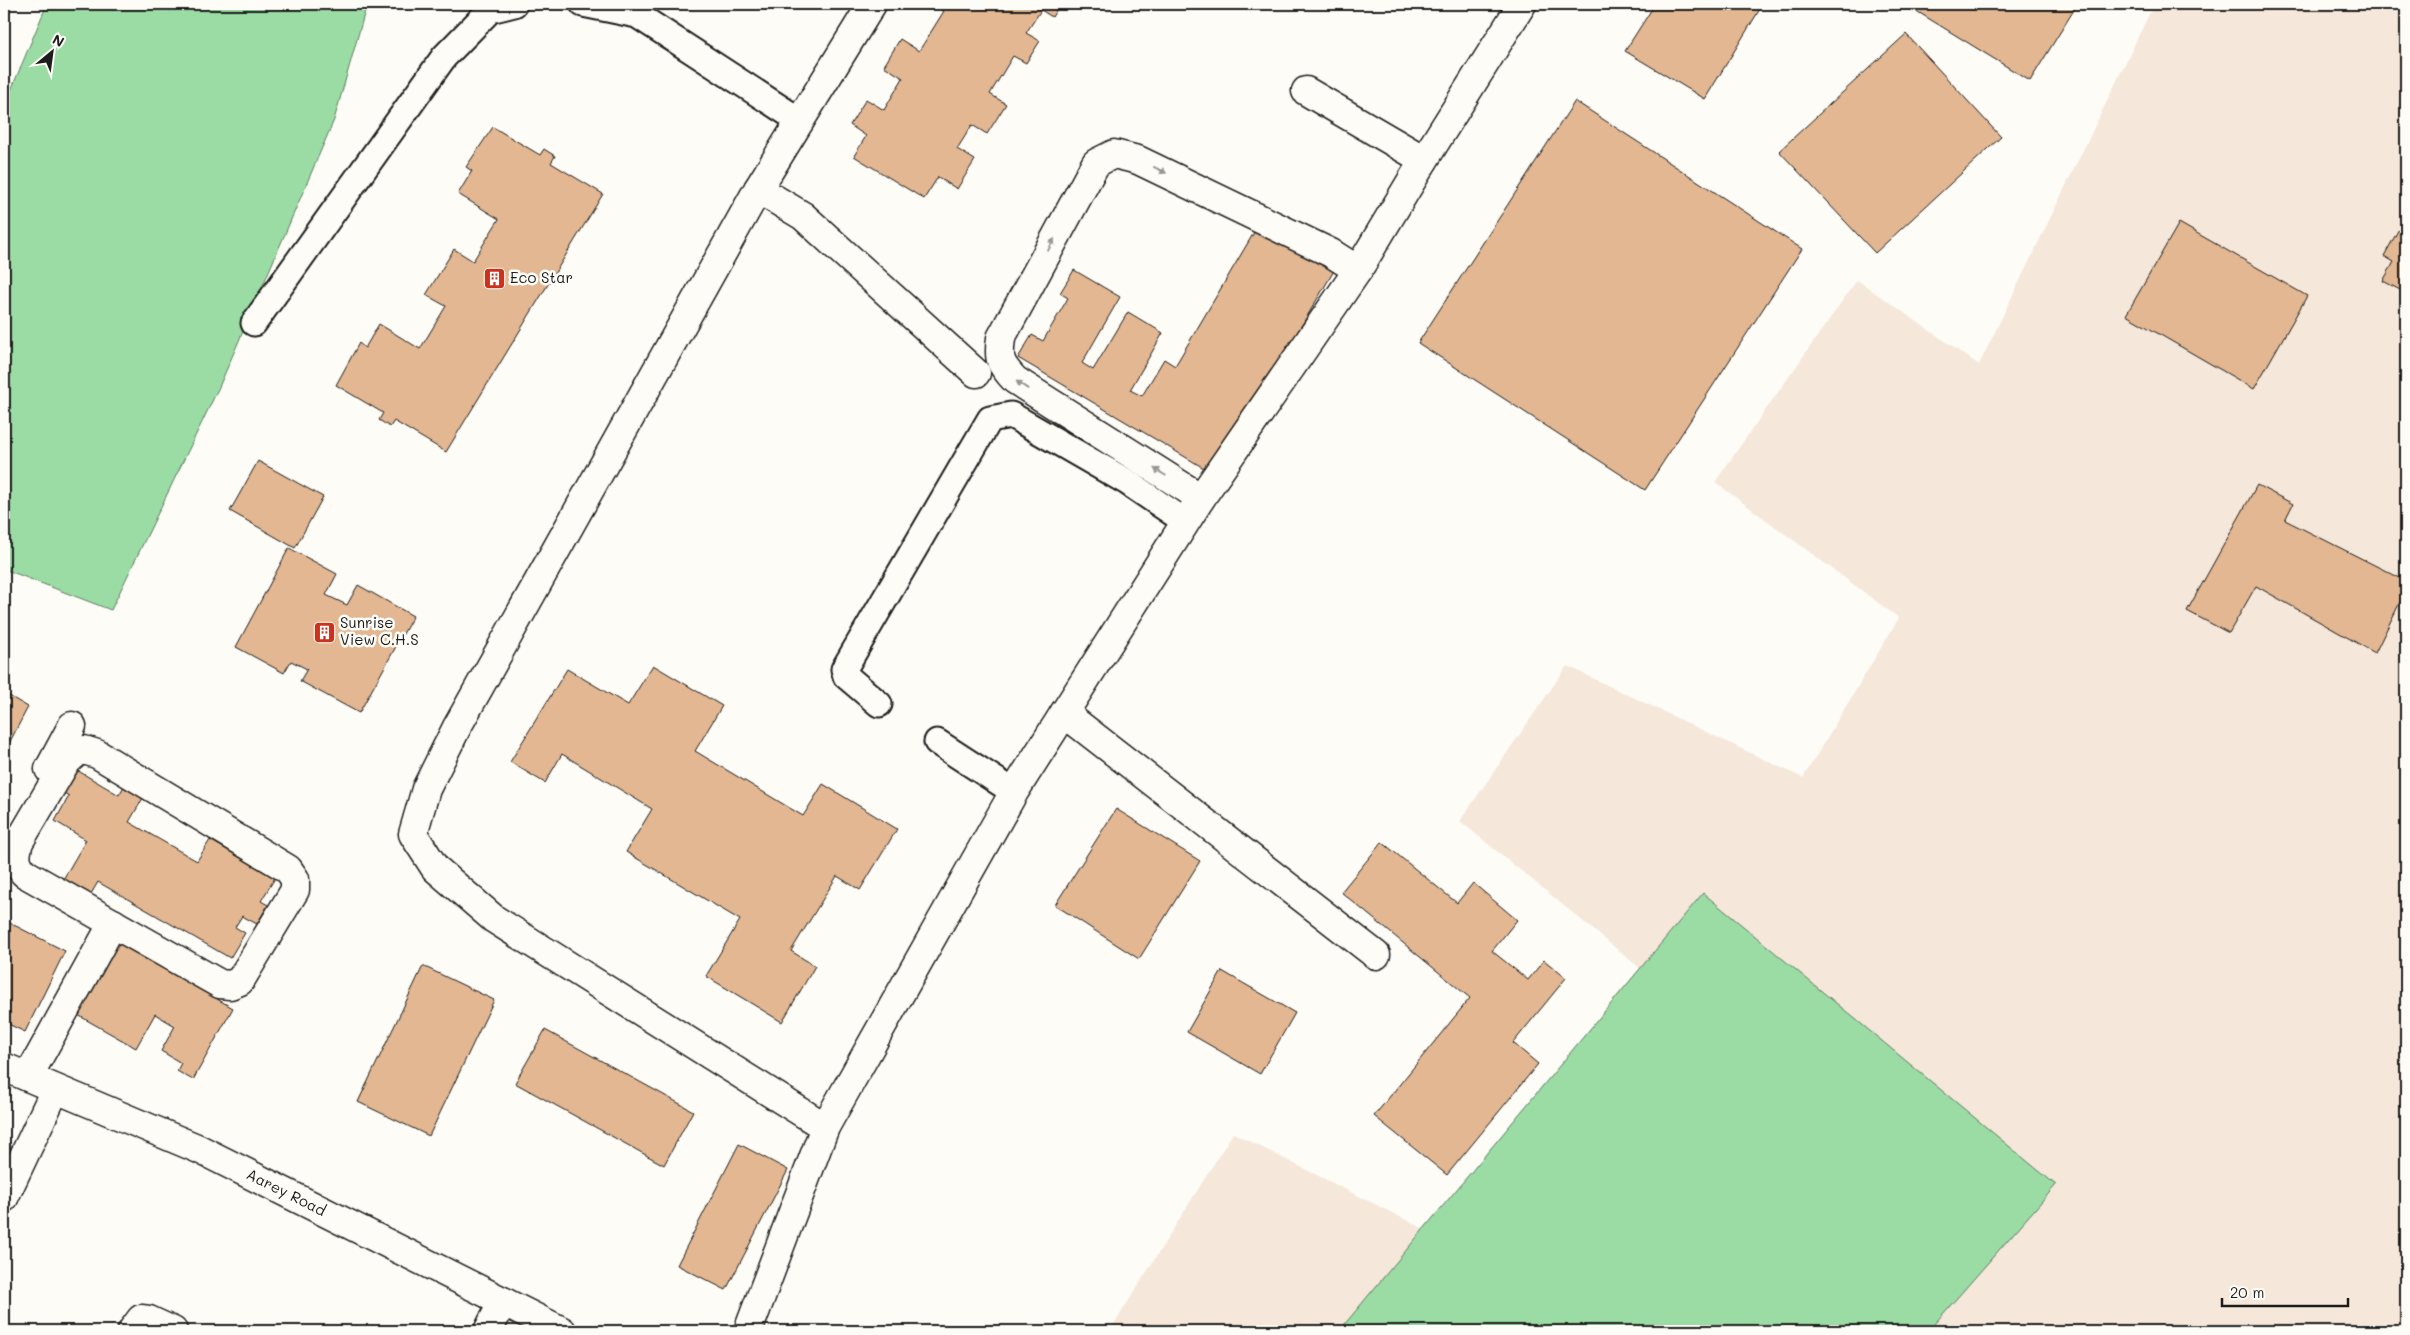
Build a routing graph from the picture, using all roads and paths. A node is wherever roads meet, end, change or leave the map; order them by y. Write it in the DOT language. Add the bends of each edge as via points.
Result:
graph roads {
  1 [pos="514,4"];
  2 [pos="583,4"];
  3 [pos="872,4"];
  4 [pos="1522,4"];
  5 [pos="1306,91"];
  6 [pos="800,121"];
  7 [pos="1424,160"];
  8 [pos="758,189"];
  9 [pos="1358,270"];
  10 [pos="254,323"];
  11 [pos="976,373"];
  12 [pos="1201,498"];
  13 [pos="1186,522"];
  14 [pos="879,704"];
  15 [pos="1064,713"];
  16 [pos="72,726"];
  17 [pos="937,742"];
  18 [pos="1014,792"];
  19 [pos="4,850"];
  20 [pos="112,923"];
  21 [pos="1376,955"];
  22 [pos="16,1072"];
  23 [pos="55,1090"];
  24 [pos="825,1127"];
  25 [pos="4,1198"];
  26 [pos="503,1302"];
  27 [pos="132,1331"];
  28 [pos="172,1331"];
  29 [pos="488,1331"];
  30 [pos="562,1331"];
  31 [pos="748,1331"];
  1 -- 10 [label="lane" via="490,10 444,57"];
  2 -- 6 [label="lane" via="636,15"];
  3 -- 6 [label="street"];
  4 -- 7 [label="street"];
  5 -- 7 [label="street"];
  6 -- 8 [label="street"];
  7 -- 9 [label="street"];
  8 -- 11 [label="street" via="803,216"];
  8 -- 24 [label="street" via="457,727 426,789 413,834 435,868 494,919"];
  9 -- 12 [label="street"];
  12 -- 9 [label="street, one-way" via="1015,380 1003,368 999,356 1001,338 1096,163 1114,154 1138,160 1331,253"];
  12 -- 13 [label="street"];
  13 -- 14 [label="lane" via="1127,482 1011,414 990,419 844,668 846,676"];
  13 -- 15 [label="street"];
  15 -- 18 [label="street"];
  15 -- 21 [label="street"];
  16 -- 19 [label="street"];
  17 -- 18 [label="lane"];
  18 -- 24 [label="street"];
  20 -- 20 [label="street" via="24,873 15,854 61,770 76,753 84,750 97,754 288,870 295,879 295,890 253,961 240,981 230,985 220,984"];
  20 -- 22 [label="street"];
  22 -- 23 [label="street, Aarey Road"];
  23 -- 25 [label="street"];
  23 -- 26 [label="street, Aarey Road" via="199,1149"];
  24 -- 31 [label="street"];
  26 -- 29 [label="street"];
  26 -- 30 [label="street, Aarey Road"];
  27 -- 28 [label="street" via="141,1320 149,1320"];
}
